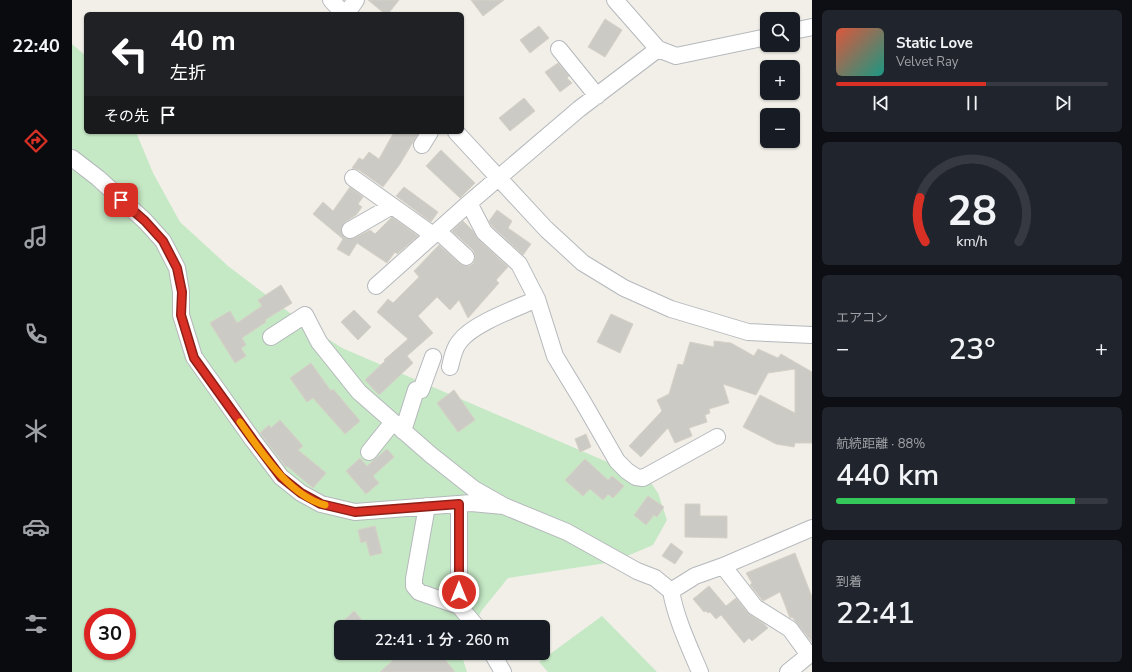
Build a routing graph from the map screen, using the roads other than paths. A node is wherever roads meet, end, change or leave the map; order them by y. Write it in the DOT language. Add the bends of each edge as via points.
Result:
graph roads {
  1 [pos="331,0"];
  2 [pos="356,0"];
  3 [pos="614,0"];
  4 [pos="343,12"];
  5 [pos="347,12"];
  6 [pos="812,27"];
  7 [pos="800,30"];
  8 [pos="760,38"];
  9 [pos="560,49"];
  10 [pos="658,49"];
  11 [pos="597,96"];
  12 [pos="458,134"];
  13 [pos="72,158"];
  14 [pos="353,178"];
  15 [pos="499,178"];
  16 [pos="469,203"];
  17 [pos="392,206"];
  18 [pos="350,230"];
  19 [pos="435,233"];
  20 [pos="466,257"];
  21 [pos="376,286"];
  22 [pos="537,300"];
  23 [pos="812,335"];
  24 [pos="271,337"];
  25 [pos="433,356"];
  26 [pos="450,367"];
  27 [pos="398,426"];
  28 [pos="717,438"];
  29 [pos="369,452"];
  30 [pos="459,504"];
  31 [pos="427,506"];
  32 [pos="504,506"];
  33 [pos="812,528"];
  34 [pos="723,566"];
  35 [pos="672,591"];
  36 [pos="460,606"];
  37 [pos="471,620"];
  38 [pos="811,654"];
  39 [pos="496,660"];
  40 [pos="503,672"];
  41 [pos="700,672"];
  42 [pos="788,672"];
  1 -- 4 [label="street"];
  2 -- 5 [label="street"];
  3 -- 10 [label="street"];
  6 -- 7 [label="street"];
  8 -- 10 [label="street" via="676,56"];
  9 -- 11 [label="street"];
  10 -- 11 [label="street"];
  11 -- 15 [label="street"];
  12 -- 15 [label="street"];
  13 -- 31 [label="street" via="145,221 163,241 177,268 182,292 181,315 194,358 281,477 301,493 321,504 355,512"];
  14 -- 17 [label="street"];
  15 -- 16 [label="street"];
  15 -- 23 [label="street" via="546,229 583,263 624,288 671,309 748,332"];
  16 -- 19 [label="street"];
  16 -- 22 [label="street" via="484,232 518,264"];
  17 -- 18 [label="street"];
  17 -- 19 [label="street"];
  19 -- 20 [label="street"];
  19 -- 21 [label="street"];
  22 -- 26 [label="street" via="468,332 459,342"];
  22 -- 28 [label="street" via="555,356 617,462 627,471 643,478"];
  24 -- 27 [label="street" via="305,315 319,342 359,392"];
  25 -- 27 [label="street" via="421,390 416,390"];
  27 -- 29 [label="street"];
  27 -- 32 [label="street" via="474,489"];
  30 -- 31 [label="street"];
  30 -- 32 [label="street"];
  30 -- 36 [label="street"];
  31 -- 36 [label="street" via="414,586 419,592"];
  32 -- 35 [label="street" via="567,532 637,571 655,578"];
  33 -- 34 [label="street"];
  34 -- 35 [label="street" via="695,576"];
  34 -- 38 [label="street" via="755,607 790,629"];
  35 -- 41 [label="street" via="674,606"];
  36 -- 37 [label="street"];
  38 -- 42 [label="street"];
  39 -- 40 [label="street"];
}
